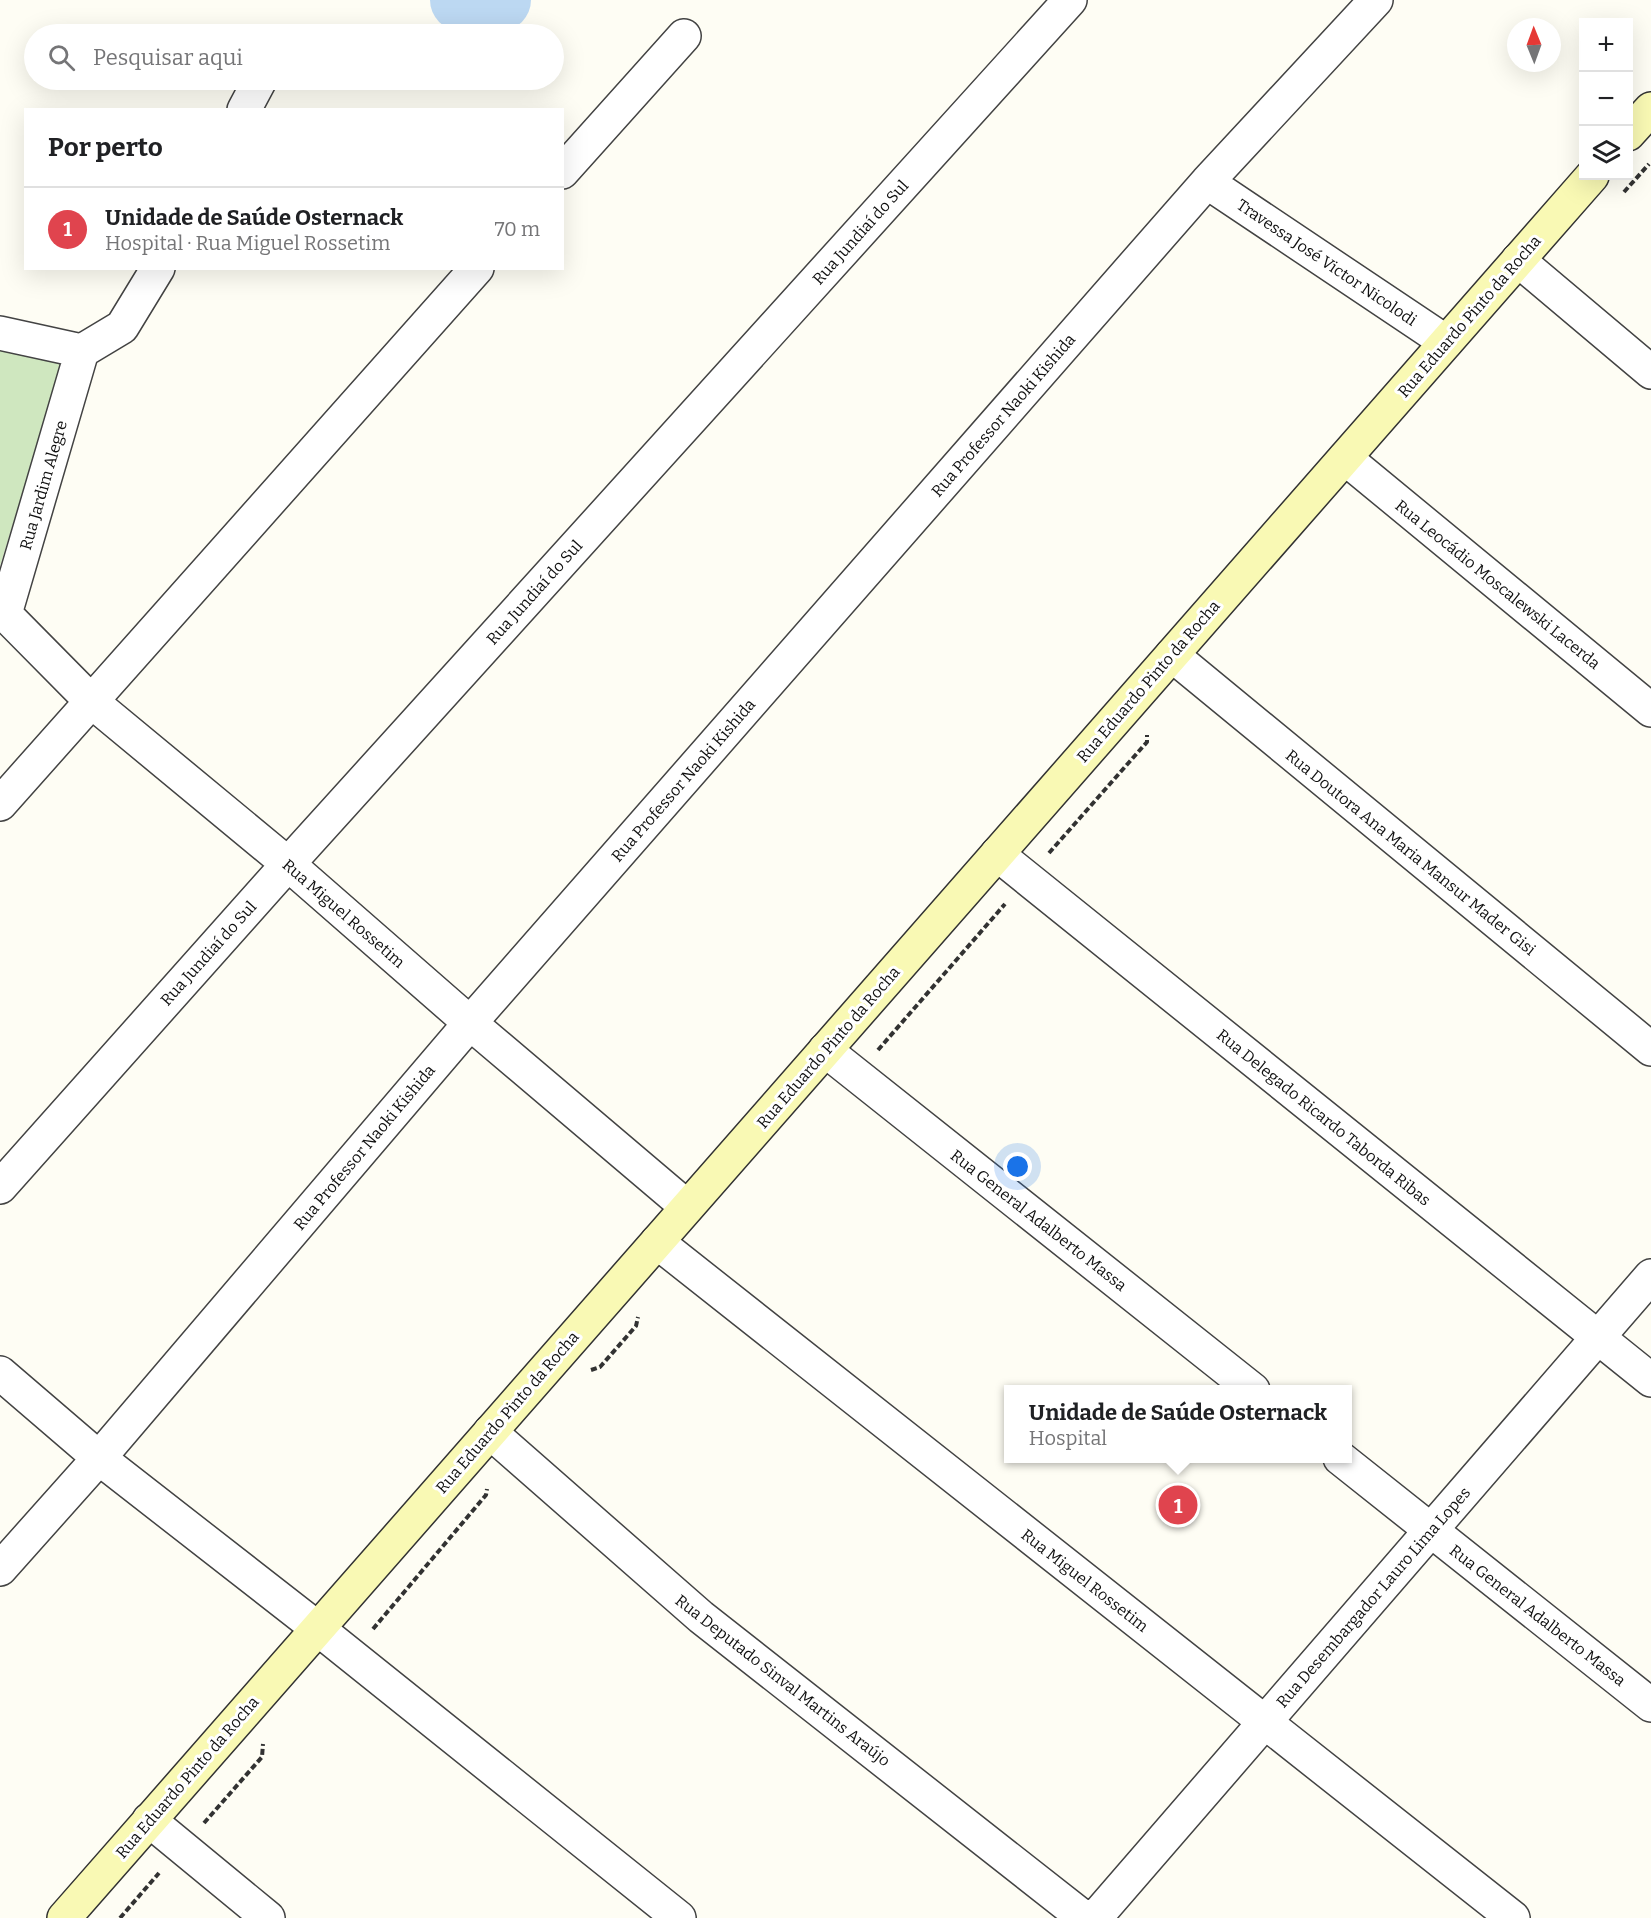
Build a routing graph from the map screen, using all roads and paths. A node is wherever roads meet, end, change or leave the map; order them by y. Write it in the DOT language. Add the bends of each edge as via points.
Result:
graph roads {
  1 [pos="1070,0"];
  2 [pos="1376,0"];
  3 [pos="684,36"];
  4 [pos="255,90"];
  5 [pos="245,108"];
  6 [pos="1651,109"];
  7 [pos="1633,129"];
  8 [pos="564,170"];
  9 [pos="1588,180"];
  10 [pos="1207,182"];
  11 [pos="1518,260"];
  12 [pos="157,270"];
  13 [pos="475,270"];
  14 [pos="0,333"];
  15 [pos="1446,342"];
  16 [pos="82,351"];
  17 [pos="1651,372"];
  18 [pos="1345,458"];
  19 [pos="2,614"];
  20 [pos="1172,655"];
  21 [pos="91,701"];
  22 [pos="1651,710"];
  23 [pos="0,804"];
  24 [pos="997,854"];
  25 [pos="288,864"];
  26 [pos="1008,901"];
  27 [pos="470,1023"];
  28 [pos="1651,1049"];
  29 [pos="825,1050"];
  30 [pos="875,1053"];
  31 [pos="0,1186"];
  32 [pos="687,1207"];
  33 [pos="657,1242"];
  34 [pos="1651,1276"];
  35 [pos="1598,1337"];
  36 [pos="0,1373"];
  37 [pos="1651,1380"];
  38 [pos="1248,1385"];
  39 [pos="490,1432"];
  40 [pos="99,1458"];
  41 [pos="1347,1463"];
  42 [pos="488,1485"];
  43 [pos="1431,1530"];
  44 [pos="0,1569"];
  45 [pos="317,1628"];
  46 [pos="368,1635"];
  47 [pos="1651,1705"];
  48 [pos="1265,1721"];
  49 [pos="263,1740"];
  50 [pos="150,1820"];
  51 [pos="200,1828"];
  52 [pos="161,1871"];
  53 [pos="64,1918"];
  54 [pos="120,1918"];
  55 [pos="268,1918"];
  56 [pos="679,1918"];
  57 [pos="1084,1918"];
  58 [pos="1095,1918"];
  59 [pos="1514,1918"];
  1 -- 25 [label="street, Rua Jundiaí do Sul"];
  2 -- 10 [label="street, Rua Professor Naoki Kishida"];
  3 -- 8 [label="street"];
  4 -- 5 [label="street"];
  6 -- 7 [label="main road"];
  9 -- 11 [label="main road, Rua Eduardo Pinto da Rocha"];
  10 -- 15 [label="street, Travessa José Victor Nicolodi"];
  10 -- 27 [label="street, Rua Professor Naoki Kishida"];
  11 -- 15 [label="main road, Rua Eduardo Pinto da Rocha"];
  11 -- 17 [label="street"];
  12 -- 16 [label="street" via="122,327"];
  13 -- 21 [label="street"];
  14 -- 16 [label="street"];
  15 -- 18 [label="main road, Rua Eduardo Pinto da Rocha"];
  16 -- 19 [label="street, Rua Jardim Alegre"];
  18 -- 20 [label="main road, Rua Eduardo Pinto da Rocha"];
  18 -- 22 [label="street, Rua Leocádio Moscalewski Lacerda"];
  19 -- 21 [label="street, Rua Miguel Rossetim"];
  20 -- 24 [label="main road, Rua Eduardo Pinto da Rocha"];
  20 -- 28 [label="street, Rua Doutora Ana Maria Mansur Mader Gisi"];
  21 -- 23 [label="street"];
  21 -- 25 [label="street, Rua Miguel Rossetim"];
  24 -- 29 [label="main road, Rua Eduardo Pinto da Rocha"];
  24 -- 35 [label="street, Rua Delegado Ricardo Taborda Ribas"];
  25 -- 27 [label="street, Rua Miguel Rossetim"];
  25 -- 31 [label="street, Rua Jundiaí do Sul"];
  26 -- 30 [label="path"];
  27 -- 32 [label="street, Rua Miguel Rossetim"];
  27 -- 40 [label="street, Rua Professor Naoki Kishida"];
  29 -- 32 [label="main road, Rua Eduardo Pinto da Rocha"];
  29 -- 38 [label="street, Rua General Adalberto Massa"];
  32 -- 33 [label="main road, Rua Eduardo Pinto da Rocha"];
  33 -- 39 [label="main road, Rua Eduardo Pinto da Rocha"];
  33 -- 48 [label="street, Rua Miguel Rossetim"];
  34 -- 35 [label="street, Rua Desembargador Lauro Lima Lopes"];
  35 -- 37 [label="street, Rua Delegado Ricardo Taborda Ribas"];
  35 -- 43 [label="street, Rua Desembargador Lauro Lima Lopes"];
  36 -- 40 [label="street"];
  39 -- 45 [label="main road, Rua Eduardo Pinto da Rocha"];
  39 -- 57 [label="street, Rua Deputado Sinval Martins Araújo" via="701,1617"];
  40 -- 44 [label="street, Rua Professor Naoki Kishida"];
  40 -- 45 [label="street"];
  41 -- 43 [label="street, Rua General Adalberto Massa"];
  42 -- 46 [label="path" via="486,1495"];
  43 -- 47 [label="street, Rua General Adalberto Massa"];
  43 -- 48 [label="street, Rua Desembargador Lauro Lima Lopes"];
  45 -- 50 [label="main road, Rua Eduardo Pinto da Rocha"];
  45 -- 56 [label="street"];
  48 -- 58 [label="street, Rua Desembargador Lauro Lima Lopes"];
  48 -- 59 [label="street, Rua Miguel Rossetim"];
  49 -- 51 [label="path" via="262,1757"];
  50 -- 53 [label="main road, Rua Eduardo Pinto da Rocha"];
  50 -- 55 [label="street"];
  52 -- 54 [label="path"];
}
